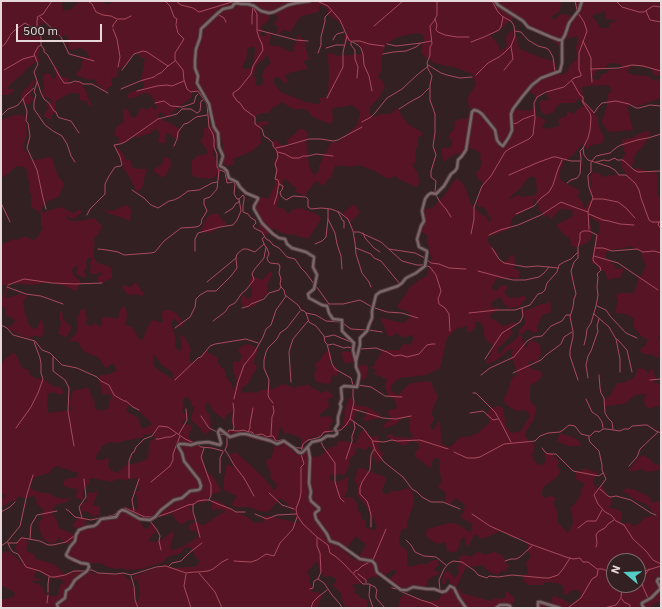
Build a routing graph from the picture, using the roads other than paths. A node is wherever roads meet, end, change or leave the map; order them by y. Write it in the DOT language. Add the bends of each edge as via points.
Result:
graph roads {
  1 [pos="310,1"];
  2 [pos="495,1"];
  3 [pos="582,1"];
  4 [pos="562,40"];
  5 [pos="356,362"];
  6 [pos="308,446"];
  7 [pos="661,579"];
  8 [pos="58,608"];
  9 [pos="466,608"];
  10 [pos="496,608"];
  11 [pos="511,608"];
  12 [pos="538,608"];
  13 [pos="560,608"];
  14 [pos="644,608"];
  1 -- 5 [label="street" via="288,5 270,13 248,4 237,3 223,9 201,29 194,60 197,83 209,104 214,127 218,133 223,156 220,166 246,193 258,198 254,209 262,223 273,234 284,238 289,246 314,258 313,267 317,276 308,297 320,305 327,306 333,319 342,320 342,331 354,343"];
  2 -- 4 [label="street" via="528,26"];
  3 -- 4 [label="street"];
  4 -- 5 [label="street" via="560,71 541,78 522,97 511,114 512,130 503,146 497,140 495,130 482,114 474,110 472,112 466,150 458,160 455,171 436,194 431,193 425,199 422,211 424,221 417,240 419,247 427,251 425,266 398,286 376,295 368,331 360,338"];
  5 -- 6 [label="street" via="358,385 342,387 337,434 312,442"];
  6 -- 8 [label="street" via="300,453 284,441 277,444 272,440 244,434 230,436 220,429 220,445 208,442 179,444 184,461 199,480 200,489 190,491 182,498 174,500 150,520 140,519 122,510 116,517 102,519 94,526 79,530 66,555 88,564 89,569 66,591 65,598 57,604"];
  6 -- 9 [label="street" via="310,497 319,510 314,515 330,541 339,544 360,559 372,561 377,572 401,590 413,587 442,592 450,586 454,588"];
  7 -- 14 [label="street" via="657,581 660,589 642,603"];
  10 -- 11 [label="street" via="500,604"];
  12 -- 13 [label="street" via="540,602"];
}
